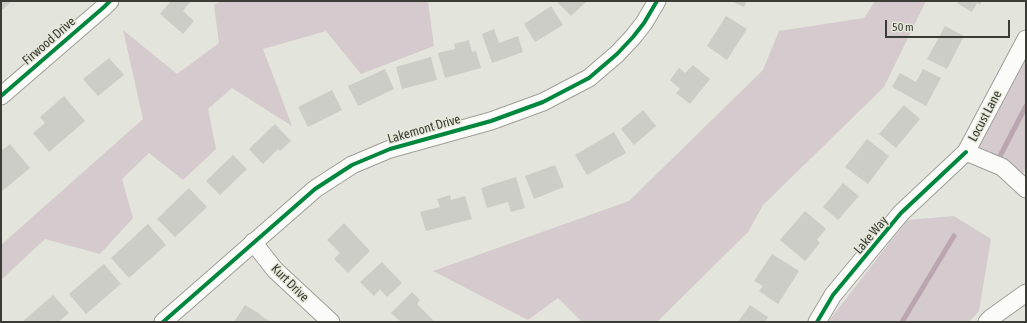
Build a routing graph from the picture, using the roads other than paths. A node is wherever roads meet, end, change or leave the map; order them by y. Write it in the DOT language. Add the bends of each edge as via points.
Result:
graph roads {
  1 [pos="110,1"];
  2 [pos="657,1"];
  3 [pos="1026,40"];
  4 [pos="1,96"];
  5 [pos="966,152"];
  6 [pos="1026,188"];
  7 [pos="253,242"];
  8 [pos="1026,293"];
  9 [pos="163,322"];
  10 [pos="331,322"];
  11 [pos="817,322"];
  12 [pos="987,322"];
  1 -- 4 [label="street, Firwood Drive"];
  2 -- 7 [label="street, Lakemont Drive" via="633,37 618,54 588,78 543,102 491,121 390,149 352,165 315,190"];
  3 -- 5 [label="street, Locust Lane"];
  5 -- 6 [label="street, Locust Lane" via="1002,167"];
  5 -- 11 [label="street, Lake Way" via="901,213 833,296"];
  7 -- 9 [label="street, Lakemont Drive"];
  7 -- 10 [label="street, Kurt Drive" via="275,270"];
  8 -- 12 [label="street"];
}
